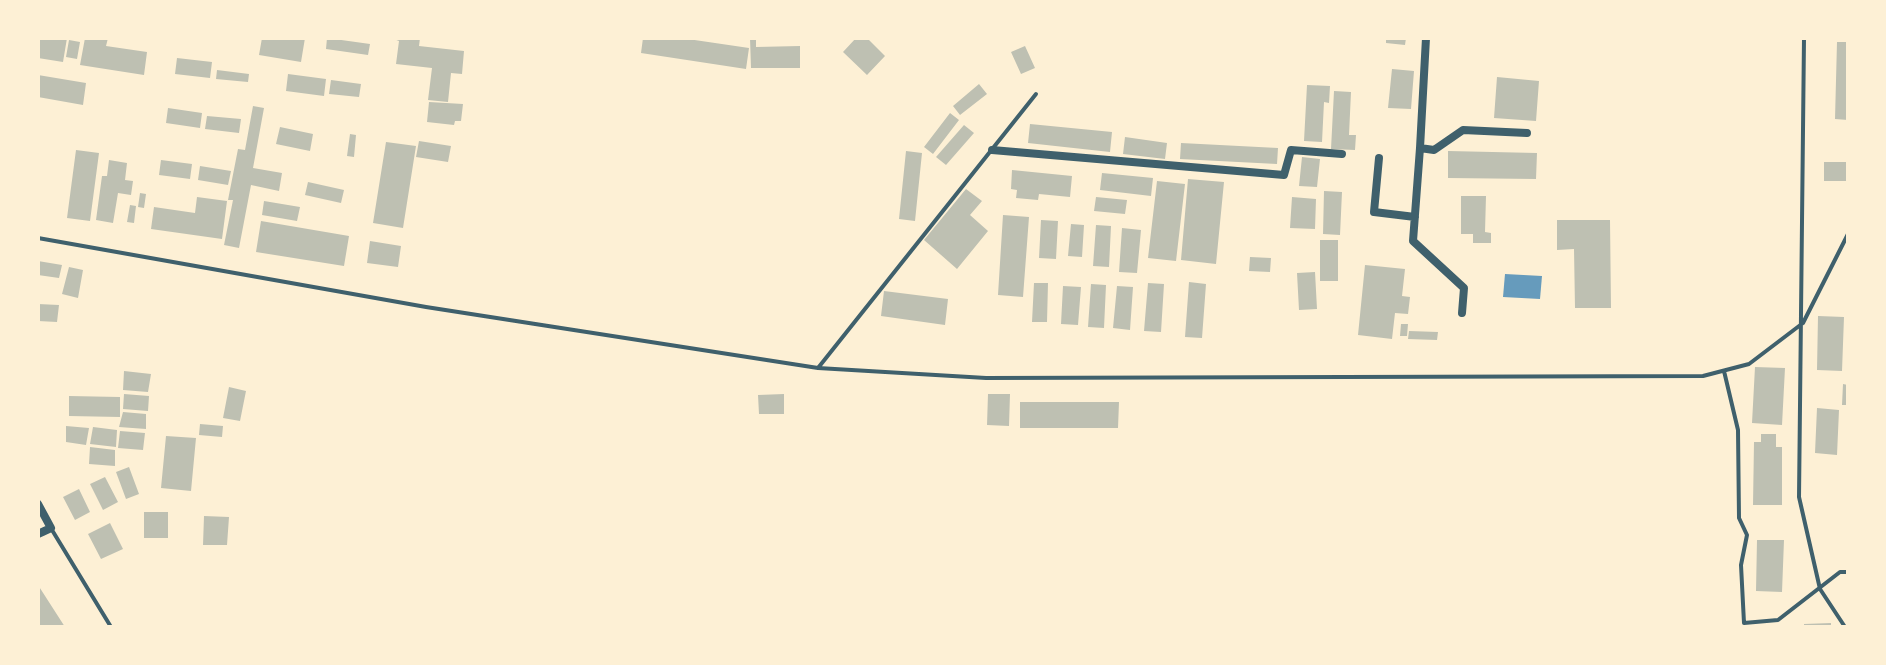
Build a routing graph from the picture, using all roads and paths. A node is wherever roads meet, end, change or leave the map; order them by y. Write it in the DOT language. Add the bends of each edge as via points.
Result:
graph roads {
  1 [pos="1426,38"];
  2 [pos="1804,38"];
  3 [pos="1036,94"];
  4 [pos="1527,133"];
  5 [pos="1420,148"];
  6 [pos="992,150"];
  7 [pos="1342,154"];
  8 [pos="1379,158"];
  9 [pos="1415,217"];
  10 [pos="1848,234"];
  11 [pos="38,238"];
  12 [pos="1462,313"];
  13 [pos="1803,323"];
  14 [pos="818,368"];
  15 [pos="1724,371"];
  16 [pos="38,504"];
  17 [pos="51,528"];
  18 [pos="38,534"];
  19 [pos="1848,572"];
  20 [pos="1820,589"];
  21 [pos="1743,625"];
  22 [pos="111,627"];
  23 [pos="1845,627"];
  1 -- 5 [label="street"];
  2 -- 13 [label="lane"];
  3 -- 6 [label="lane"];
  4 -- 5 [label="street" via="1463,130 1434,150"];
  5 -- 9 [label="street"];
  6 -- 7 [label="street" via="1284,175 1291,150"];
  6 -- 14 [label="lane"];
  8 -- 9 [label="street" via="1374,212"];
  9 -- 12 [label="street" via="1413,241 1464,288"];
  10 -- 13 [label="lane"];
  11 -- 14 [label="lane" via="426,307"];
  13 -- 15 [label="lane" via="1749,364"];
  13 -- 20 [label="lane" via="1799,497"];
  14 -- 15 [label="lane" via="986,378 1703,376"];
  15 -- 21 [label="lane" via="1738,430 1739,518 1747,535 1741,565"];
  16 -- 17 [label="street"];
  17 -- 18 [label="street"];
  17 -- 22 [label="lane"];
  19 -- 20 [label="lane" via="1840,572"];
  20 -- 21 [label="lane" via="1778,620"];
  20 -- 23 [label="lane"];
}
